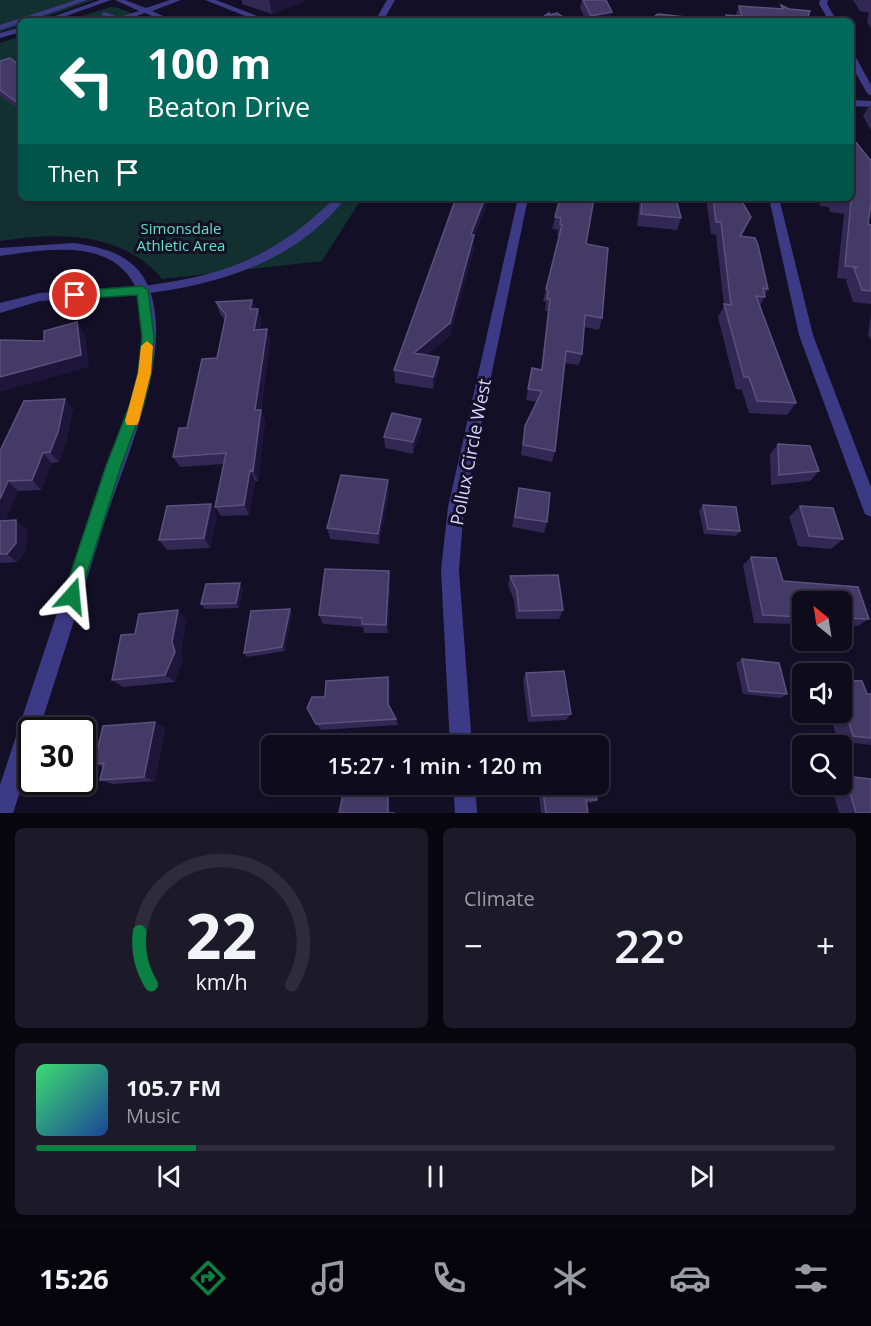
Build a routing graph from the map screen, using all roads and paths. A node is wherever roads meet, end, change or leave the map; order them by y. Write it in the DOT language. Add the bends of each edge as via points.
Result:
graph roads {
  1 [pos="83,0"];
  2 [pos="107,0"];
  3 [pos="119,0"];
  4 [pos="177,0"];
  5 [pos="208,0"];
  6 [pos="391,0"];
  7 [pos="824,0"];
  8 [pos="61,8"];
  9 [pos="146,11"];
  10 [pos="105,14"];
  11 [pos="30,18"];
  12 [pos="49,18"];
  13 [pos="114,18"];
  14 [pos="128,18"];
  15 [pos="163,18"];
  16 [pos="256,18"];
  17 [pos="381,18"];
  18 [pos="831,18"];
  19 [pos="18,22"];
  20 [pos="0,28"];
  21 [pos="18,30"];
  22 [pos="0,36"];
  23 [pos="854,61"];
  24 [pos="871,93"];
  25 [pos="854,103"];
  26 [pos="871,104"];
  27 [pos="338,201"];
  28 [pos="523,201"];
  29 [pos="775,201"];
  30 [pos="0,252"];
  31 [pos="142,290"];
  32 [pos="0,308"];
  33 [pos="871,509"];
  34 [pos="460,735"];
  35 [pos="465,795"];
  36 [pos="2,813"];
  37 [pos="466,813"];
  1 -- 8 [label="street"];
  2 -- 8 [label="street"];
  3 -- 9 [label="street"];
  4 -- 9 [label="street"];
  5 -- 16 [label="street"];
  6 -- 17 [label="street"];
  7 -- 18 [label="street"];
  8 -- 11 [label="street"];
  8 -- 12 [label="street"];
  9 -- 14 [label="street"];
  9 -- 15 [label="street"];
  10 -- 13 [label="street"];
  19 -- 20 [label="street"];
  21 -- 22 [label="street"];
  23 -- 24 [label="street"];
  25 -- 26 [label="street"];
  27 -- 31 [label="street" via="309,228 260,262 205,282"];
  28 -- 34 [label="street, Pollux Circle West" via="456,507 450,570"];
  29 -- 33 [label="street" via="806,334"];
  30 -- 31 [label="street" via="62,246 87,248 124,264 137,277"];
  31 -- 32 [label="street" via="40,297"];
  31 -- 36 [label="street" via="148,337 137,404"];
  35 -- 37 [label="street"];
}
